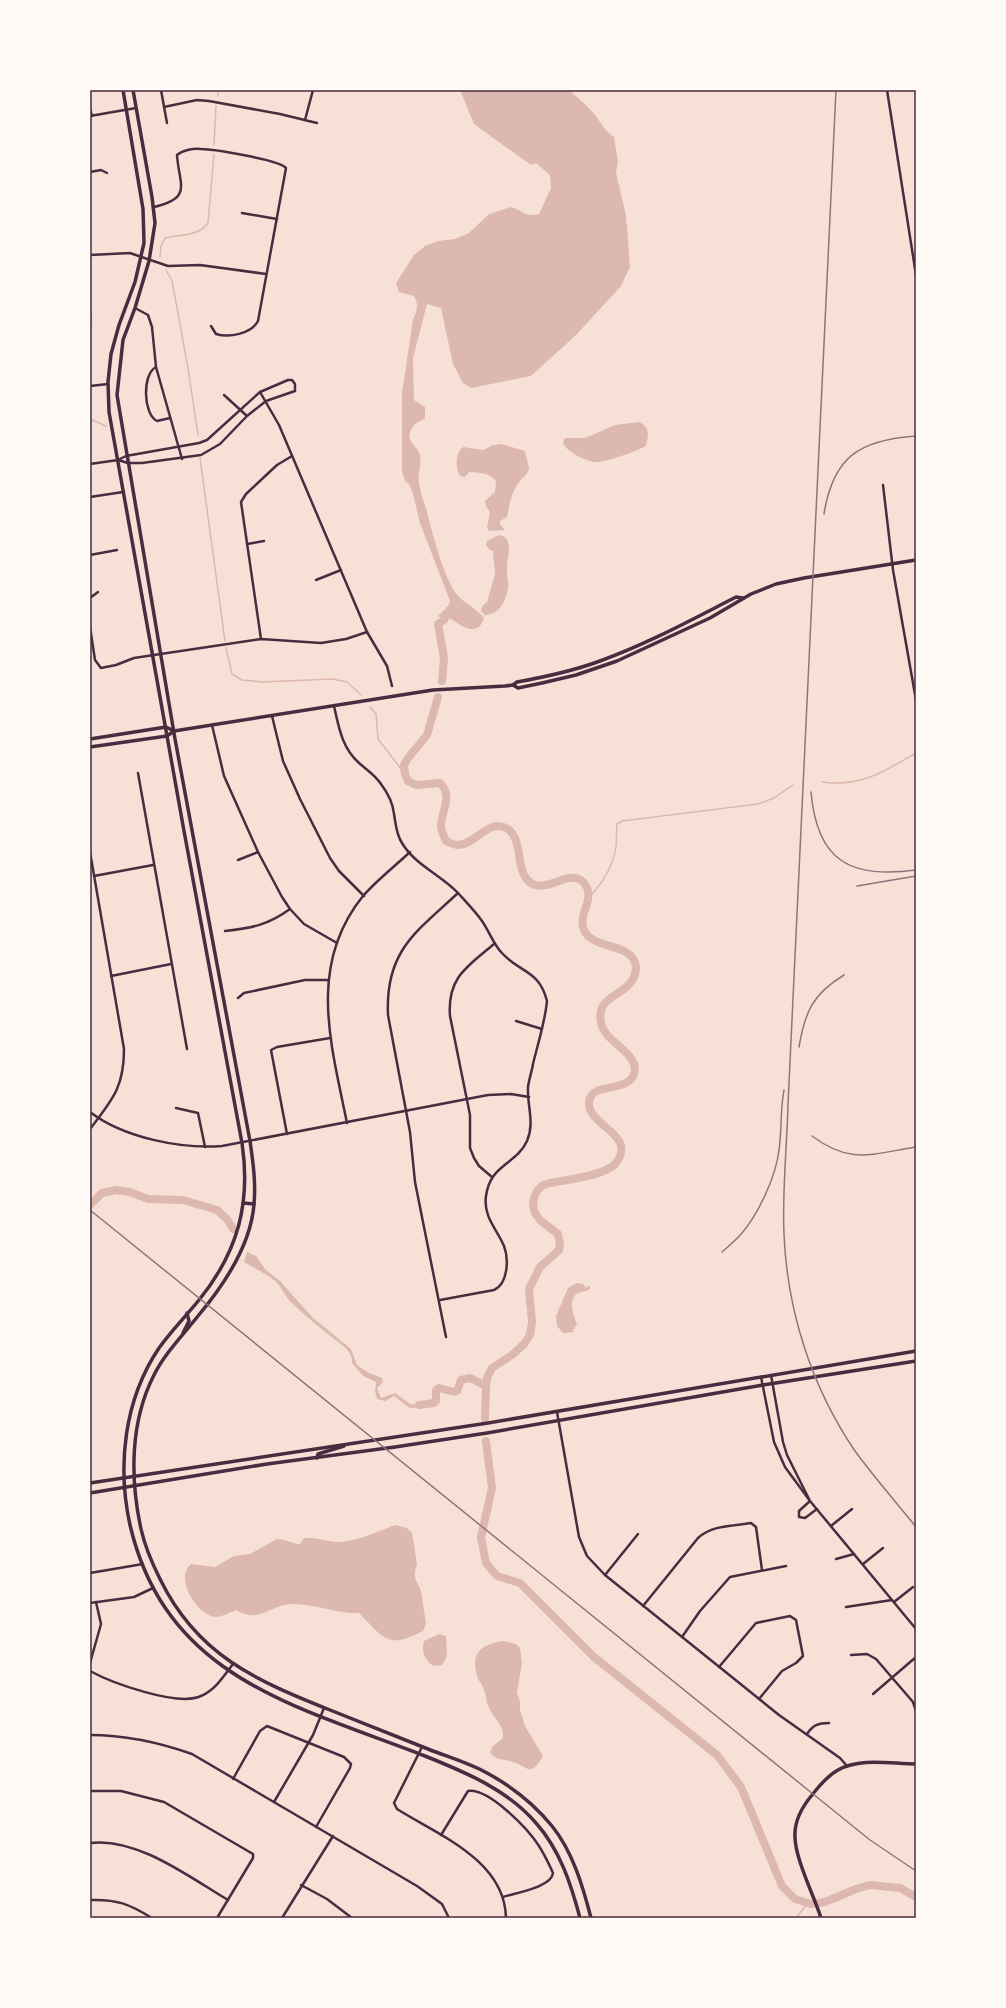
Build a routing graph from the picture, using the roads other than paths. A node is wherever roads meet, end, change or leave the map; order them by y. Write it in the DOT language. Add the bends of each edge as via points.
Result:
graph roads {
  1 [pos="123,90"];
  2 [pos="133,90"];
  3 [pos="161,90"];
  4 [pos="313,90"];
  5 [pos="887,90"];
  6 [pos="164,107"];
  7 [pos="90,108"];
  8 [pos="136,108"];
  9 [pos="126,111"];
  10 [pos="91,116"];
  11 [pos="305,120"];
  12 [pos="167,123"];
  13 [pos="317,123"];
  14 [pos="90,172"];
  15 [pos="107,173"];
  16 [pos="154,208"];
  17 [pos="242,213"];
  18 [pos="277,219"];
  19 [pos="90,255"];
  20 [pos="141,257"];
  21 [pos="149,261"];
  22 [pos="266,274"];
  23 [pos="916,275"];
  24 [pos="135,308"];
  25 [pos="90,312"];
  26 [pos="211,326"];
  27 [pos="90,327"];
  28 [pos="156,367"];
  29 [pos="108,384"];
  30 [pos="90,386"];
  31 [pos="260,392"];
  32 [pos="224,395"];
  33 [pos="266,401"];
  34 [pos="240,409"];
  35 [pos="247,416"];
  36 [pos="170,418"];
  37 [pos="180,448"];
  38 [pos="126,456"];
  39 [pos="292,456"];
  40 [pos="182,458"];
  41 [pos="118,460"];
  42 [pos="90,464"];
  43 [pos="128,464"];
  44 [pos="883,485"];
  45 [pos="123,492"];
  46 [pos="90,497"];
  47 [pos="264,541"];
  48 [pos="247,544"];
  49 [pos="117,550"];
  50 [pos="90,555"];
  51 [pos="144,558"];
  52 [pos="136,559"];
  53 [pos="916,560"];
  54 [pos="892,564"];
  55 [pos="341,570"];
  56 [pos="316,580"];
  57 [pos="98,592"];
  58 [pos="90,598"];
  59 [pos="743,598"];
  60 [pos="90,627"];
  61 [pos="367,632"];
  62 [pos="261,639"];
  63 [pos="642,644"];
  64 [pos="644,648"];
  65 [pos="160,654"];
  66 [pos="152,655"];
  67 [pos="392,686"];
  68 [pos="513,686"];
  69 [pos="916,699"];
  70 [pos="334,706"];
  71 [pos="272,716"];
  72 [pos="212,725"];
  73 [pos="166,727"];
  74 [pos="174,731"];
  75 [pos="167,736"];
  76 [pos="100,738"];
  77 [pos="90,739"];
  78 [pos="101,746"];
  79 [pos="90,747"];
  80 [pos="138,774"];
  81 [pos="90,852"];
  82 [pos="258,852"];
  83 [pos="410,852"];
  84 [pos="238,860"];
  85 [pos="153,865"];
  86 [pos="94,876"];
  87 [pos="458,893"];
  88 [pos="364,896"];
  89 [pos="290,908"];
  90 [pos="225,931"];
  91 [pos="337,943"];
  92 [pos="494,943"];
  93 [pos="171,964"];
  94 [pos="111,976"];
  95 [pos="328,980"];
  96 [pos="238,998"];
  97 [pos="516,1021"];
  98 [pos="542,1028"];
  99 [pos="330,1038"];
  100 [pos="187,1049"];
  101 [pos="529,1097"];
  102 [pos="466,1100"];
  103 [pos="176,1108"];
  104 [pos="90,1112"];
  105 [pos="406,1112"];
  106 [pos="98,1118"];
  107 [pos="347,1123"];
  108 [pos="90,1130"];
  109 [pos="287,1134"];
  110 [pos="250,1141"];
  111 [pos="242,1143"];
  112 [pos="205,1148"];
  113 [pos="492,1177"];
  114 [pos="243,1203"];
  115 [pos="254,1204"];
  116 [pos="440,1300"];
  117 [pos="187,1313"];
  118 [pos="182,1336"];
  119 [pos="446,1337"];
  120 [pos="916,1351"];
  121 [pos="916,1361"];
  122 [pos="770,1375"];
  123 [pos="761,1376"];
  124 [pos="772,1383"];
  125 [pos="763,1385"];
  126 [pos="557,1412"];
  127 [pos="558,1421"];
  128 [pos="351,1444"];
  129 [pos="317,1458"];
  130 [pos="134,1476"];
  131 [pos="124,1478"];
  132 [pos="90,1484"];
  133 [pos="135,1487"];
  134 [pos="125,1488"];
  135 [pos="90,1493"];
  136 [pos="810,1501"];
  137 [pos="817,1509"];
  138 [pos="852,1509"];
  139 [pos="831,1526"];
  140 [pos="638,1534"];
  141 [pos="883,1548"];
  142 [pos="854,1554"];
  143 [pos="836,1559"];
  144 [pos="151,1561"];
  145 [pos="143,1564"];
  146 [pos="862,1564"];
  147 [pos="786,1566"];
  148 [pos="762,1570"];
  149 [pos="90,1573"];
  150 [pos="605,1575"];
  151 [pos="913,1587"];
  152 [pos="153,1588"];
  153 [pos="893,1601"];
  154 [pos="96,1602"];
  155 [pos="90,1603"];
  156 [pos="643,1606"];
  157 [pos="846,1607"];
  158 [pos="916,1628"];
  159 [pos="682,1637"];
  160 [pos="851,1655"];
  161 [pos="916,1656"];
  162 [pos="90,1663"];
  163 [pos="233,1664"];
  164 [pos="719,1666"];
  165 [pos="90,1671"];
  166 [pos="228,1671"];
  167 [pos="892,1678"];
  168 [pos="873,1694"];
  169 [pos="759,1699"];
  170 [pos="324,1708"];
  171 [pos="916,1711"];
  172 [pos="321,1716"];
  173 [pos="829,1723"];
  174 [pos="807,1734"];
  175 [pos="90,1736"];
  176 [pos="307,1743"];
  177 [pos="422,1746"];
  178 [pos="419,1754"];
  179 [pos="916,1764"];
  180 [pos="847,1766"];
  181 [pos="233,1779"];
  182 [pos="90,1791"];
  183 [pos="274,1802"];
  184 [pos="543,1817"];
  185 [pos="536,1823"];
  186 [pos="316,1827"];
  187 [pos="441,1835"];
  188 [pos="333,1836"];
  189 [pos="90,1843"];
  190 [pos="301,1885"];
  191 [pos="503,1897"];
  192 [pos="90,1900"];
  193 [pos="228,1900"];
  194 [pos="152,1918"];
  195 [pos="217,1918"];
  196 [pos="282,1918"];
  197 [pos="352,1918"];
  198 [pos="449,1918"];
  199 [pos="506,1918"];
  200 [pos="580,1918"];
  201 [pos="591,1918"];
  202 [pos="821,1918"];
  1 -- 9 [label="main road"];
  2 -- 8 [label="main road"];
  3 -- 6 [label="street"];
  4 -- 11 [label="street"];
  5 -- 23 [label="street"];
  6 -- 11 [label="street" via="197,100 210,101"];
  6 -- 12 [label="street"];
  7 -- 10 [label="street"];
  8 -- 9 [label="street"];
  8 -- 16 [label="main road"];
  9 -- 10 [label="street"];
  9 -- 20 [label="main road" via="143,209 144,243"];
  11 -- 13 [label="street"];
  14 -- 15 [label="street" via="101,170"];
  16 -- 18 [label="street" via="169,204 180,193 180,152 202,148 284,164 287,170"];
  16 -- 21 [label="main road" via="154,230"];
  17 -- 18 [label="street"];
  18 -- 22 [label="street"];
  19 -- 20 [label="street" via="130,253"];
  20 -- 21 [label="street"];
  20 -- 29 [label="main road" via="115,339"];
  21 -- 22 [label="street" via="168,266 200,265"];
  21 -- 24 [label="main road"];
  22 -- 26 [label="street" via="258,322 254,328 221,336 216,334"];
  24 -- 28 [label="street" via="148,314 152,327"];
  24 -- 38 [label="main road" via="123,340 117,382"];
  25 -- 27 [label="street"];
  28 -- 36 [label="street"];
  28 -- 36 [label="street" via="148,374 148,411 156,421"];
  29 -- 30 [label="street"];
  29 -- 41 [label="main road" via="109,412"];
  31 -- 33 [label="street"];
  31 -- 33 [label="street" via="288,380 295,384 295,390"];
  31 -- 34 [label="street"];
  32 -- 34 [label="street"];
  33 -- 35 [label="street"];
  33 -- 39 [label="street"];
  34 -- 35 [label="street"];
  34 -- 37 [label="street" via="207,440"];
  35 -- 40 [label="street" via="230,436 211,450 201,455"];
  36 -- 37 [label="street"];
  37 -- 38 [label="street"];
  37 -- 40 [label="street"];
  38 -- 41 [label="street"];
  38 -- 43 [label="main road"];
  39 -- 48 [label="street" via="276,465 242,498"];
  39 -- 55 [label="street"];
  40 -- 43 [label="street"];
  41 -- 42 [label="street"];
  41 -- 43 [label="street"];
  41 -- 45 [label="main road"];
  43 -- 51 [label="main road"];
  44 -- 54 [label="street"];
  45 -- 46 [label="street"];
  45 -- 52 [label="main road"];
  47 -- 48 [label="street"];
  48 -- 62 [label="street"];
  49 -- 50 [label="street"];
  51 -- 52 [label="main road"];
  51 -- 65 [label="main road"];
  52 -- 66 [label="main road"];
  53 -- 54 [label="main road"];
  54 -- 59 [label="main road" via="789,581"];
  54 -- 69 [label="street"];
  55 -- 56 [label="street"];
  55 -- 61 [label="street"];
  57 -- 58 [label="street"];
  59 -- 63 [label="main road" via="736,597"];
  59 -- 64 [label="main road" via="710,618"];
  60 -- 66 [label="street" via="95,660 101,668"];
  61 -- 62 [label="street" via="321,643"];
  61 -- 67 [label="street" via="387,666"];
  62 -- 65 [label="street"];
  63 -- 64 [label="main road"];
  63 -- 68 [label="main road" via="581,668 517,682"];
  64 -- 68 [label="main road" via="617,661 576,674 518,688"];
  65 -- 66 [label="street"];
  65 -- 74 [label="main road"];
  66 -- 73 [label="main road"];
  68 -- 70 [label="main road" via="433,690"];
  70 -- 71 [label="main road"];
  70 -- 83 [label="street" via="343,742 352,756 381,784 392,804 399,837"];
  71 -- 72 [label="main road"];
  71 -- 88 [label="street" via="283,761 330,858"];
  72 -- 74 [label="main road"];
  72 -- 82 [label="street" via="224,776"];
  73 -- 74 [label="main road"];
  73 -- 75 [label="main road"];
  73 -- 76 [label="main road"];
  74 -- 75 [label="main road"];
  74 -- 110 [label="main road"];
  75 -- 78 [label="main road"];
  75 -- 111 [label="main road"];
  76 -- 77 [label="main road"];
  76 -- 78 [label="main road"];
  78 -- 79 [label="main road"];
  80 -- 85 [label="street"];
  81 -- 86 [label="street"];
  82 -- 84 [label="street"];
  82 -- 89 [label="street"];
  83 -- 87 [label="street" via="422,866"];
  83 -- 88 [label="street"];
  85 -- 86 [label="street"];
  85 -- 93 [label="street"];
  86 -- 94 [label="street"];
  87 -- 92 [label="street" via="478,916"];
  87 -- 105 [label="street" via="407,941 395,963 391,978 387,998 388,1015"];
  88 -- 91 [label="street" via="354,909"];
  89 -- 90 [label="street" via="274,920 259,926"];
  89 -- 91 [label="street" via="304,924"];
  91 -- 95 [label="street"];
  92 -- 98 [label="street" via="511,962 532,975 542,986 547,1001"];
  92 -- 102 [label="street" via="461,972 451,991 450,1016"];
  93 -- 94 [label="street"];
  93 -- 100 [label="street"];
  94 -- 106 [label="street" via="124,1062 115,1095"];
  95 -- 96 [label="street" via="305,980 244,993"];
  95 -- 99 [label="street"];
  97 -- 98 [label="street"];
  98 -- 101 [label="street" via="528,1085"];
  99 -- 107 [label="street"];
  99 -- 109 [label="street" via="271,1050"];
  101 -- 102 [label="street" via="498,1094"];
  101 -- 113 [label="street" via="532,1123 526,1142"];
  102 -- 105 [label="street"];
  102 -- 113 [label="street" via="470,1115 470,1148 479,1166"];
  103 -- 112 [label="street" via="198,1113"];
  104 -- 106 [label="street"];
  105 -- 107 [label="street"];
  105 -- 116 [label="street" via="415,1182"];
  106 -- 108 [label="street"];
  106 -- 112 [label="street" via="111,1126 146,1137"];
  107 -- 109 [label="street"];
  109 -- 110 [label="street"];
  110 -- 111 [label="street"];
  110 -- 115 [label="main road" via="254,1171"];
  111 -- 112 [label="street"];
  111 -- 114 [label="main road" via="245,1174"];
  113 -- 116 [label="street" via="486,1196 486,1211 504,1246 507,1258 503,1283 494,1290"];
  114 -- 115 [label="main road"];
  114 -- 117 [label="main road" via="235,1242 200,1299"];
  115 -- 118 [label="main road" via="243,1246 233,1267 208,1305"];
  116 -- 119 [label="street"];
  117 -- 118 [label="main road" via="189,1321"];
  117 -- 131 [label="main road" via="159,1349 139,1388 126,1433"];
  118 -- 130 [label="main road" via="161,1362 142,1403 134,1446"];
  120 -- 122 [label="main road"];
  121 -- 124 [label="main road"];
  122 -- 123 [label="main road"];
  122 -- 124 [label="street"];
  123 -- 125 [label="street"];
  123 -- 126 [label="main road"];
  124 -- 125 [label="main road"];
  124 -- 136 [label="street" via="787,1455 806,1488"];
  125 -- 127 [label="main road"];
  125 -- 136 [label="street" via="779,1455"];
  126 -- 127 [label="street"];
  126 -- 128 [label="main road"];
  127 -- 129 [label="main road"];
  127 -- 150 [label="street" via="579,1537 587,1556"];
  128 -- 129 [label="main road" via="318,1454"];
  128 -- 130 [label="main road"];
  129 -- 133 [label="main road"];
  130 -- 131 [label="main road"];
  130 -- 133 [label="main road"];
  131 -- 132 [label="main road"];
  131 -- 134 [label="main road"];
  133 -- 134 [label="main road"];
  133 -- 144 [label="main road" via="141,1530"];
  134 -- 135 [label="main road"];
  134 -- 145 [label="main road" via="131,1527"];
  136 -- 137 [label="street"];
  136 -- 137 [label="street" via="800,1511 799,1517 805,1518"];
  137 -- 139 [label="street"];
  138 -- 139 [label="street"];
  139 -- 142 [label="street"];
  140 -- 150 [label="street"];
  141 -- 146 [label="street"];
  142 -- 143 [label="street"];
  142 -- 146 [label="street"];
  144 -- 145 [label="main road"];
  144 -- 163 [label="main road" via="171,1601 184,1619"];
  145 -- 149 [label="street"];
  145 -- 152 [label="main road"];
  146 -- 153 [label="street"];
  147 -- 148 [label="street"];
  148 -- 156 [label="street" via="756,1527 752,1523 712,1529 698,1538"];
  148 -- 159 [label="street" via="730,1577 700,1611"];
  150 -- 156 [label="street"];
  151 -- 153 [label="street"];
  152 -- 154 [label="street" via="134,1597"];
  152 -- 166 [label="main road" via="178,1625 201,1650"];
  153 -- 157 [label="street"];
  153 -- 158 [label="street"];
  154 -- 155 [label="street"];
  154 -- 162 [label="street" via="100,1624"];
  156 -- 159 [label="street"];
  159 -- 164 [label="street"];
  160 -- 167 [label="street" via="871,1656"];
  161 -- 167 [label="street"];
  163 -- 166 [label="street"];
  163 -- 170 [label="main road" via="282,1690"];
  164 -- 169 [label="street"];
  164 -- 169 [label="street" via="756,1623 790,1616 796,1620 803,1656 782,1671"];
  165 -- 166 [label="street" via="143,1691 193,1699 212,1689"];
  166 -- 172 [label="main road" via="261,1690"];
  167 -- 168 [label="street"];
  167 -- 171 [label="street" via="913,1702"];
  169 -- 174 [label="street"];
  170 -- 172 [label="street"];
  170 -- 177 [label="main road"];
  172 -- 176 [label="street"];
  172 -- 178 [label="main road"];
  173 -- 174 [label="street" via="812,1726"];
  174 -- 180 [label="street"];
  175 -- 181 [label="street" via="156,1742 192,1754"];
  176 -- 181 [label="street" via="264,1727"];
  176 -- 183 [label="street"];
  176 -- 186 [label="street" via="344,1757 351,1764"];
  177 -- 178 [label="street"];
  177 -- 184 [label="main road" via="485,1772 517,1793"];
  178 -- 185 [label="main road" via="490,1785 524,1810"];
  178 -- 187 [label="street" via="394,1803 397,1808"];
  179 -- 180 [label="main road" via="862,1763"];
  180 -- 202 [label="main road" via="824,1780 802,1809 795,1827 796,1844"];
  181 -- 183 [label="street"];
  182 -- 193 [label="street" via="121,1791 164,1802 254,1854"];
  183 -- 186 [label="street"];
  184 -- 185 [label="main road"];
  184 -- 201 [label="main road" via="553,1828 572,1863 584,1891"];
  185 -- 200 [label="main road" via="554,1848 564,1869"];
  186 -- 188 [label="street"];
  187 -- 191 [label="street" via="468,1851 480,1862"];
  187 -- 191 [label="street" via="468,1791 477,1791 517,1820 539,1846 553,1876 547,1883"];
  188 -- 190 [label="street"];
  188 -- 198 [label="street" via="430,1894 442,1904"];
  189 -- 193 [label="street" via="111,1843 145,1852"];
  190 -- 196 [label="street"];
  190 -- 197 [label="street" via="327,1899"];
  191 -- 199 [label="street"];
  192 -- 194 [label="street" via="105,1899 124,1903"];
  193 -- 195 [label="street"];
}
